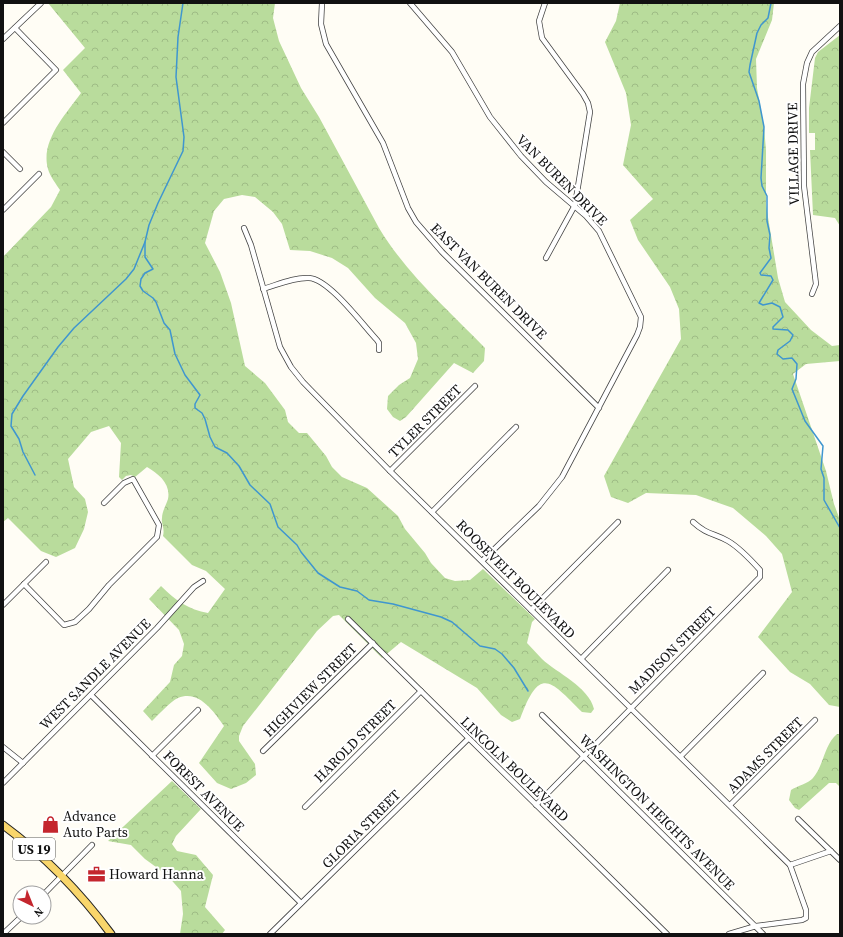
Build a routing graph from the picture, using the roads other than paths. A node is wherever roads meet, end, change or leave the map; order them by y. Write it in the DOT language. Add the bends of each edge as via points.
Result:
graph roads {
  1 [pos="41,3"];
  2 [pos="322,3"];
  3 [pos="410,3"];
  4 [pos="545,3"];
  5 [pos="840,26"];
  6 [pos="15,28"];
  7 [pos="3,40"];
  8 [pos="3,123"];
  9 [pos="3,152"];
  10 [pos="20,169"];
  11 [pos="39,174"];
  12 [pos="574,205"];
  13 [pos="3,210"];
  14 [pos="244,228"];
  15 [pos="546,258"];
  16 [pos="263,289"];
  17 [pos="812,294"];
  18 [pos="379,350"];
  19 [pos="475,386"];
  20 [pos="599,408"];
  21 [pos="516,427"];
  22 [pos="390,471"];
  23 [pos="104,503"];
  24 [pos="432,512"];
  25 [pos="618,522"];
  26 [pos="693,522"];
  27 [pos="482,561"];
  28 [pos="46,562"];
  29 [pos="668,570"];
  30 [pos="203,581"];
  31 [pos="24,584"];
  32 [pos="3,605"];
  33 [pos="531,610"];
  34 [pos="348,618"];
  35 [pos="373,643"];
  36 [pos="581,659"];
  37 [pos="763,673"];
  38 [pos="421,691"];
  39 [pos="91,695"];
  40 [pos="630,708"];
  41 [pos="198,710"];
  42 [pos="542,714"];
  43 [pos="815,720"];
  44 [pos="468,739"];
  45 [pos="3,747"];
  46 [pos="263,751"];
  47 [pos="584,755"];
  48 [pos="152,756"];
  49 [pos="681,756"];
  50 [pos="23,763"];
  51 [pos="3,783"];
  52 [pos="536,805"];
  53 [pos="730,805"];
  54 [pos="305,807"];
  55 [pos="798,819"];
  56 [pos="3,825"];
  57 [pos="92,845"];
  58 [pos="830,851"];
  59 [pos="840,860"];
  60 [pos="790,865"];
  61 [pos="62,875"];
  62 [pos="52,886"];
  63 [pos="301,903"];
  64 [pos="13,925"];
  65 [pos="756,926"];
  66 [pos="3,934"];
  67 [pos="110,934"];
  68 [pos="270,934"];
  69 [pos="667,934"];
  70 [pos="729,934"];
  71 [pos="763,934"];
  1 -- 6 [label="street"];
  2 -- 20 [label="street, EAST VAN BUREN DRIVE" via="321,24 326,44 383,143 416,222 438,248"];
  3 -- 12 [label="street, VAN BUREN DRIVE" via="452,52 504,137 534,170"];
  4 -- 12 [label="street" via="539,21 542,38 583,94 589,107"];
  5 -- 17 [label="street, VILLAGE DRIVE" via="812,52 803,84 804,186 816,284"];
  6 -- 7 [label="street"];
  6 -- 8 [label="street" via="56,70"];
  9 -- 10 [label="street"];
  11 -- 13 [label="street"];
  12 -- 15 [label="street"];
  12 -- 20 [label="street, VAN BUREN DRIVE" via="599,231 636,306 641,322"];
  14 -- 16 [label="street, ROOSEVELT BOULEVARD"];
  16 -- 18 [label="street" via="300,278 319,280 377,340"];
  16 -- 22 [label="street, ROOSEVELT BOULEVARD" via="280,347 291,367 308,388"];
  19 -- 22 [label="street, TYLER STREET"];
  20 -- 27 [label="street" via="558,483 539,506"];
  21 -- 24 [label="street"];
  22 -- 24 [label="street, ROOSEVELT BOULEVARD"];
  23 -- 31 [label="street" via="124,483 133,479 159,525 157,537 89,609 75,622 64,624"];
  24 -- 27 [label="street, ROOSEVELT BOULEVARD"];
  25 -- 33 [label="street"];
  26 -- 40 [label="street, MADISON STREET" via="708,534 725,539 736,547 760,570 760,576"];
  27 -- 33 [label="street, ROOSEVELT BOULEVARD"];
  28 -- 31 [label="street"];
  29 -- 36 [label="street"];
  30 -- 39 [label="street, WEST SANDLE AVENUE" via="194,587"];
  31 -- 32 [label="street"];
  33 -- 36 [label="street, ROOSEVELT BOULEVARD"];
  34 -- 35 [label="street, LINCOLN BOULEVARD"];
  35 -- 38 [label="street, LINCOLN BOULEVARD"];
  35 -- 46 [label="street, HIGHVIEW STREET"];
  36 -- 40 [label="street, ROOSEVELT BOULEVARD"];
  37 -- 49 [label="street"];
  38 -- 44 [label="street, LINCOLN BOULEVARD"];
  38 -- 54 [label="street, HAROLD STREET"];
  39 -- 48 [label="street, FOREST AVENUE"];
  39 -- 50 [label="street, WEST SANDLE AVENUE"];
  40 -- 47 [label="street, MADISON STREET"];
  40 -- 49 [label="street, ROOSEVELT BOULEVARD"];
  41 -- 48 [label="street"];
  42 -- 47 [label="street, WASHINGTON HEIGHTS AVENUE"];
  43 -- 53 [label="street, ADAMS STREET"];
  44 -- 52 [label="street, LINCOLN BOULEVARD"];
  44 -- 63 [label="street, GLORIA STREET"];
  45 -- 50 [label="street"];
  47 -- 52 [label="street, MADISON STREET"];
  47 -- 65 [label="street, WASHINGTON HEIGHTS AVENUE"];
  48 -- 63 [label="street, FOREST AVENUE"];
  49 -- 53 [label="street, ROOSEVELT BOULEVARD"];
  50 -- 51 [label="street, WEST SANDLE AVENUE"];
  52 -- 69 [label="street, LINCOLN BOULEVARD"];
  53 -- 60 [label="street, ROOSEVELT BOULEVARD"];
  55 -- 58 [label="street"];
  56 -- 61 [label="main road, US 19"];
  57 -- 61 [label="street"];
  58 -- 59 [label="street"];
  58 -- 60 [label="street"];
  60 -- 65 [label="street, ROOSEVELT BOULEVARD" via="806,910 806,918"];
  61 -- 62 [label="street"];
  61 -- 67 [label="main road, US 19"];
  63 -- 68 [label="street, GLORIA STREET"];
  64 -- 66 [label="street"];
  65 -- 70 [label="street"];
  65 -- 71 [label="street, WASHINGTON HEIGHTS AVENUE"];
}
